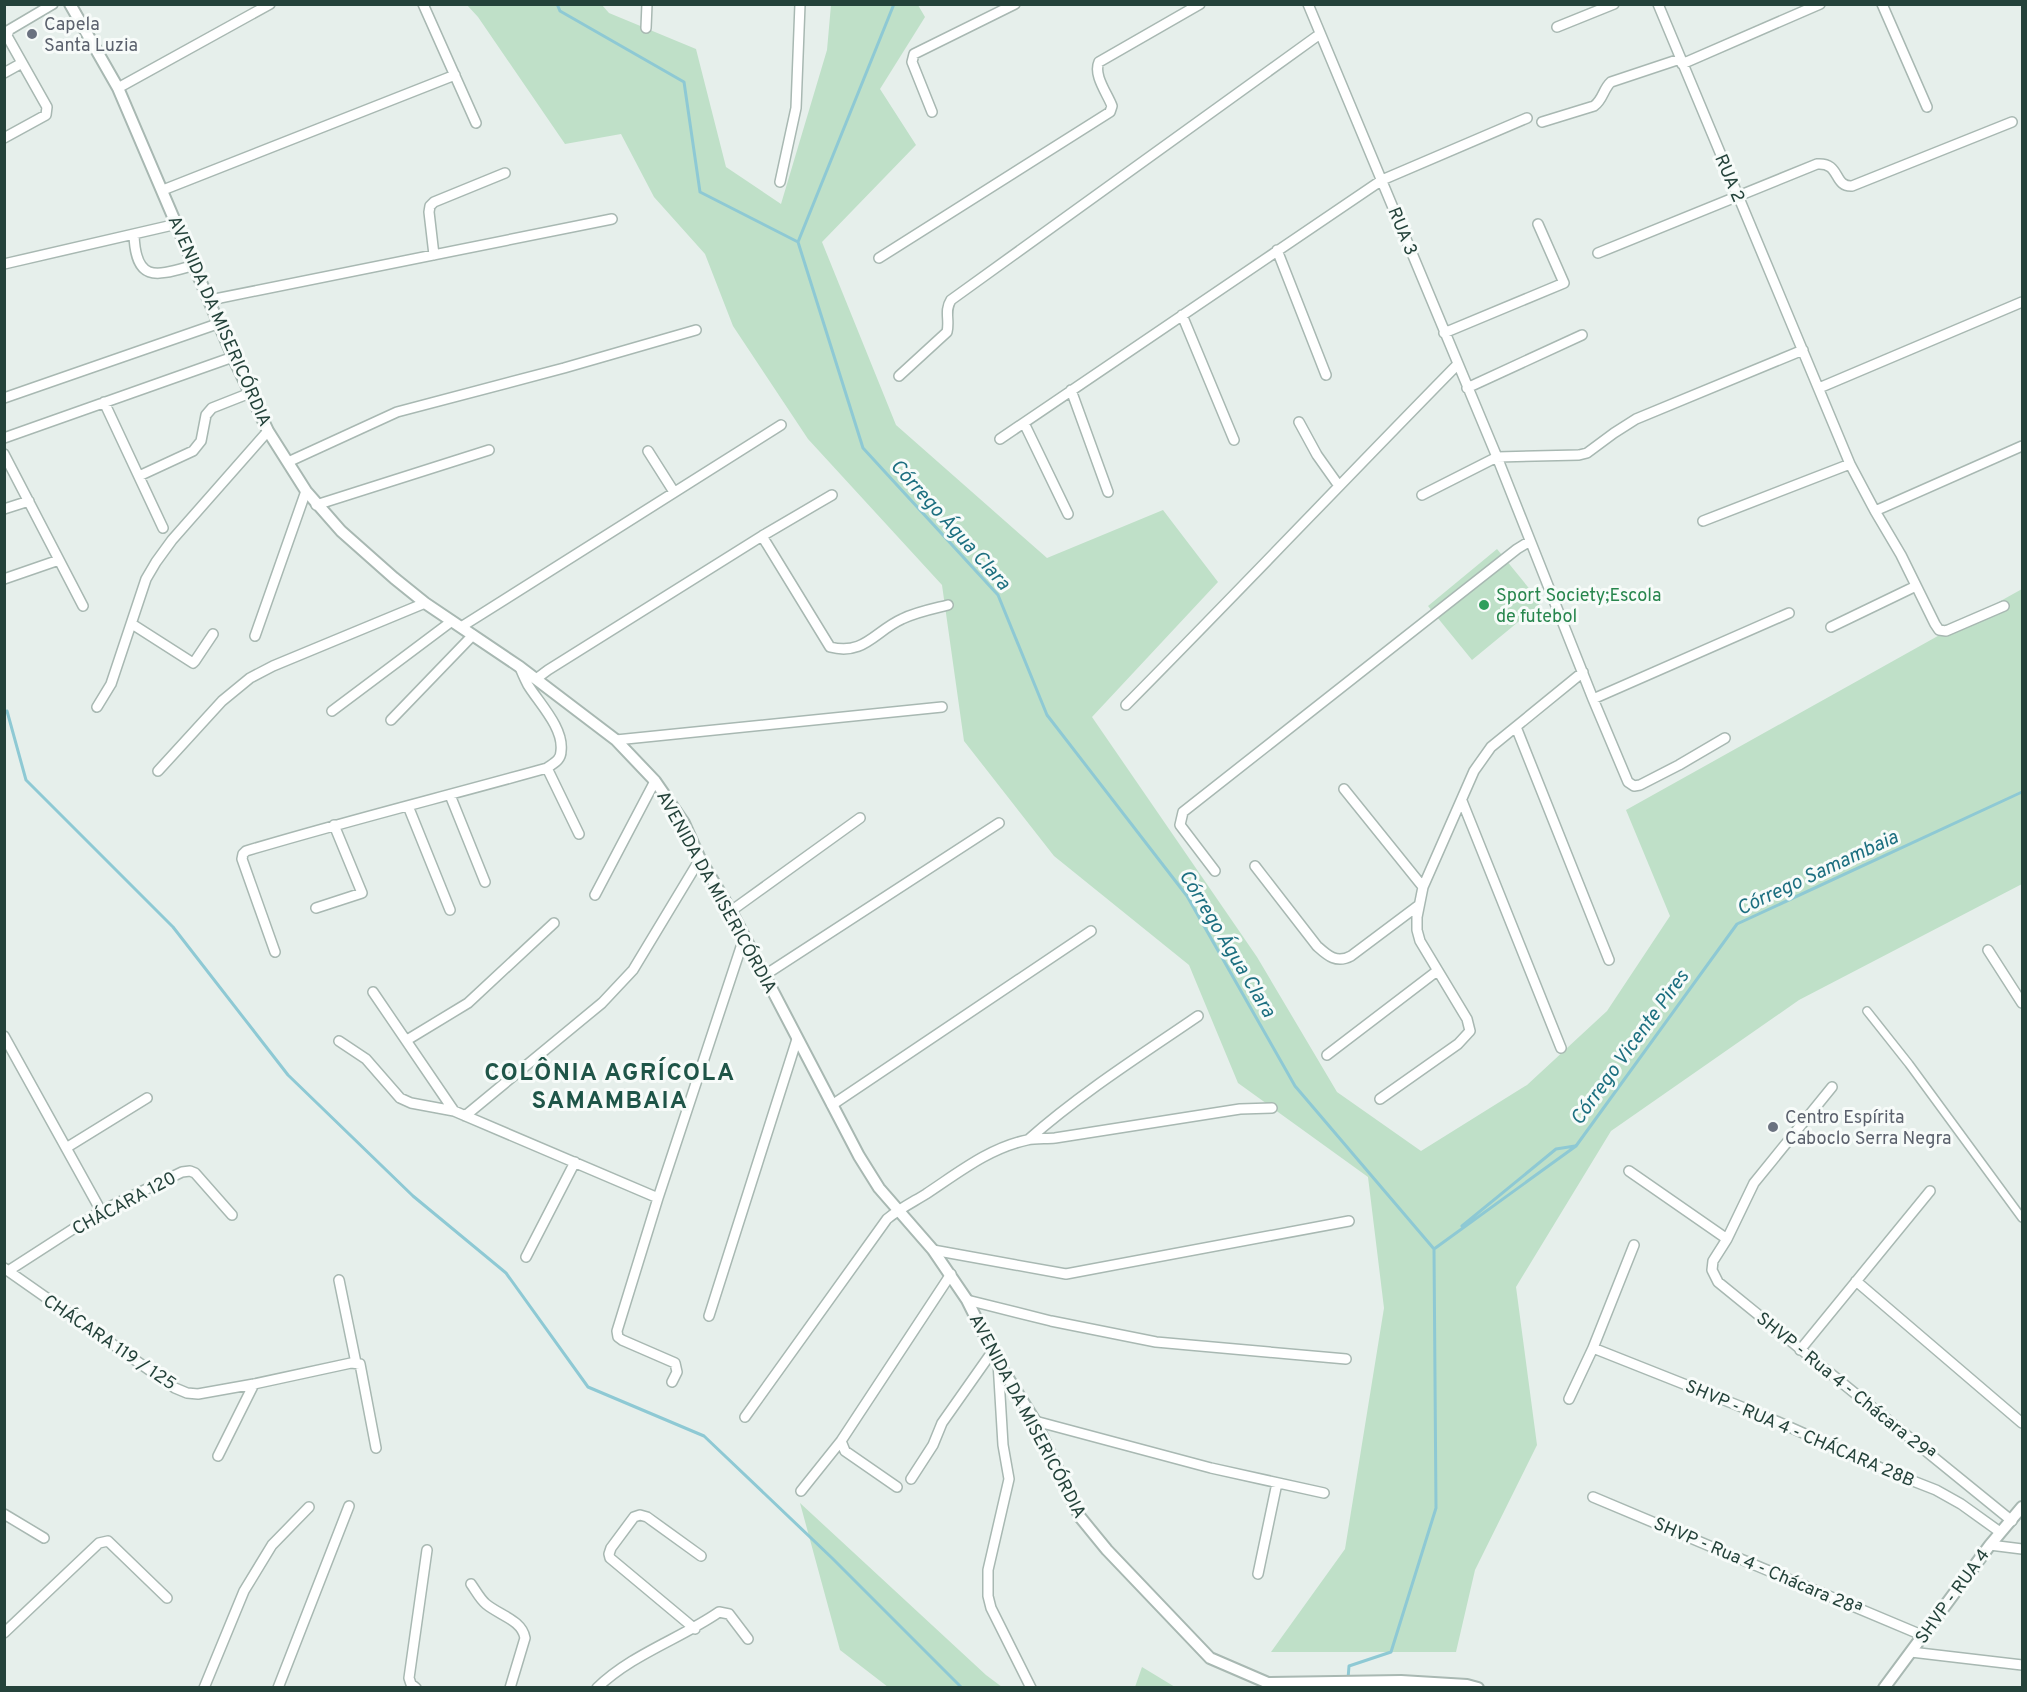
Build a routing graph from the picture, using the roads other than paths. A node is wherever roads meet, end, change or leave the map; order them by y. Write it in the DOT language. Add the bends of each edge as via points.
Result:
graph roads {
  1 [pos="53,4"];
  2 [pos="70,4"];
  3 [pos="270,4"];
  4 [pos="423,4"];
  5 [pos="647,4"];
  6 [pos="800,4"];
  7 [pos="1016,4"];
  8 [pos="1200,4"];
  9 [pos="1308,4"];
  10 [pos="1614,4"];
  11 [pos="1658,4"];
  12 [pos="1820,4"];
  13 [pos="1882,4"];
  14 [pos="1557,27"];
  15 [pos="646,28"];
  16 [pos="1320,34"];
  17 [pos="1681,62"];
  18 [pos="22,63"];
  19 [pos="4,73"];
  20 [pos="455,75"];
  21 [pos="118,88"];
  22 [pos="1927,107"];
  23 [pos="932,112"];
  24 [pos="1527,118"];
  25 [pos="2012,122"];
  26 [pos="476,123"];
  27 [pos="1542,123"];
  28 [pos="4,138"];
  29 [pos="505,173"];
  30 [pos="1382,180"];
  31 [pos="780,182"];
  32 [pos="163,190"];
  33 [pos="1738,197"];
  34 [pos="612,219"];
  35 [pos="177,224"];
  36 [pos="1538,224"];
  37 [pos="134,235"];
  38 [pos="1277,250"];
  39 [pos="1598,253"];
  40 [pos="434,255"];
  41 [pos="879,258"];
  42 [pos="4,264"];
  43 [pos="195,265"];
  44 [pos="210,300"];
  45 [pos="2022,302"];
  46 [pos="1182,315"];
  47 [pos="219,324"];
  48 [pos="696,330"];
  49 [pos="1444,333"];
  50 [pos="1582,335"];
  51 [pos="1803,351"];
  52 [pos="233,357"];
  53 [pos="1457,365"];
  54 [pos="1326,375"];
  55 [pos="899,376"];
  56 [pos="1467,388"];
  57 [pos="1819,388"];
  58 [pos="1071,390"];
  59 [pos="250,393"];
  60 [pos="4,398"];
  61 [pos="104,402"];
  62 [pos="1299,422"];
  63 [pos="1024,423"];
  64 [pos="781,425"];
  65 [pos="268,431"];
  66 [pos="4,438"];
  67 [pos="1000,439"];
  68 [pos="1234,440"];
  69 [pos="2022,446"];
  70 [pos="489,450"];
  71 [pos="648,451"];
  72 [pos="4,454"];
  73 [pos="1497,458"];
  74 [pos="288,462"];
  75 [pos="1850,464"];
  76 [pos="139,476"];
  77 [pos="1339,486"];
  78 [pos="306,491"];
  79 [pos="674,492"];
  80 [pos="1108,492"];
  81 [pos="832,495"];
  82 [pos="1422,495"];
  83 [pos="28,501"];
  84 [pos="316,505"];
  85 [pos="4,509"];
  86 [pos="1875,511"];
  87 [pos="1068,514"];
  88 [pos="1703,521"];
  89 [pos="163,528"];
  90 [pos="762,536"];
  91 [pos="1530,541"];
  92 [pos="59,560"];
  93 [pos="4,579"];
  94 [pos="1916,586"];
  95 [pos="425,603"];
  96 [pos="948,605"];
  97 [pos="83,606"];
  98 [pos="2004,606"];
  99 [pos="1789,613"];
  100 [pos="132,624"];
  101 [pos="456,624"];
  102 [pos="1831,627"];
  103 [pos="213,634"];
  104 [pos="473,635"];
  105 [pos="255,636"];
  106 [pos="520,667"];
  107 [pos="1582,672"];
  108 [pos="536,679"];
  109 [pos="1593,699"];
  110 [pos="1126,705"];
  111 [pos="97,707"];
  112 [pos="942,707"];
  113 [pos="332,711"];
  114 [pos="391,720"];
  115 [pos="1516,727"];
  116 [pos="1725,738"];
  117 [pos="616,740"];
  118 [pos="547,768"];
  119 [pos="158,771"];
  120 [pos="656,781"];
  121 [pos="1344,789"];
  122 [pos="450,795"];
  123 [pos="1462,801"];
  124 [pos="408,806"];
  125 [pos="860,818"];
  126 [pos="999,823"];
  127 [pos="334,825"];
  128 [pos="579,834"];
  129 [pos="700,859"];
  130 [pos="1256,866"];
  131 [pos="1215,871"];
  132 [pos="485,882"];
  133 [pos="1424,887"];
  134 [pos="595,895"];
  135 [pos="1419,905"];
  136 [pos="316,908"];
  137 [pos="450,910"];
  138 [pos="732,911"];
  139 [pos="554,923"];
  140 [pos="1091,931"];
  141 [pos="744,938"];
  142 [pos="1988,950"];
  143 [pos="275,952"];
  144 [pos="1609,960"];
  145 [pos="1437,971"];
  146 [pos="765,975"];
  147 [pos="374,992"];
  148 [pos="2022,1003"];
  149 [pos="1868,1011"];
  150 [pos="1198,1016"];
  151 [pos="4,1036"];
  152 [pos="797,1039"];
  153 [pos="406,1040"];
  154 [pos="339,1041"];
  155 [pos="1561,1048"];
  156 [pos="1327,1055"];
  157 [pos="1832,1087"];
  158 [pos="147,1098"];
  159 [pos="1380,1099"];
  160 [pos="832,1105"];
  161 [pos="1272,1108"];
  162 [pos="454,1111"];
  163 [pos="465,1116"];
  164 [pos="1029,1139"];
  165 [pos="66,1148"];
  166 [pos="575,1162"];
  167 [pos="1629,1171"];
  168 [pos="1930,1191"];
  169 [pos="658,1198"];
  170 [pos="897,1210"];
  171 [pos="100,1211"];
  172 [pos="232,1215"];
  173 [pos="2022,1218"];
  174 [pos="1349,1221"];
  175 [pos="1726,1239"];
  176 [pos="1634,1245"];
  177 [pos="933,1250"];
  178 [pos="526,1257"];
  179 [pos="6,1269"];
  180 [pos="951,1274"];
  181 [pos="339,1280"];
  182 [pos="1856,1281"];
  183 [pos="967,1300"];
  184 [pos="709,1317"];
  185 [pos="1593,1348"];
  186 [pos="1800,1350"];
  187 [pos="992,1352"];
  188 [pos="1346,1359"];
  189 [pos="998,1362"];
  190 [pos="358,1364"];
  191 [pos="672,1382"];
  192 [pos="254,1384"];
  193 [pos="1569,1399"];
  194 [pos="745,1417"];
  195 [pos="1035,1421"];
  196 [pos="2022,1423"];
  197 [pos="841,1441"];
  198 [pos="376,1448"];
  199 [pos="218,1456"];
  200 [pos="910,1479"];
  201 [pos="1277,1482"];
  202 [pos="897,1487"];
  203 [pos="801,1491"];
  204 [pos="1324,1493"];
  205 [pos="1593,1497"];
  206 [pos="349,1506"];
  207 [pos="2022,1507"];
  208 [pos="309,1508"];
  209 [pos="4,1514"];
  210 [pos="2012,1521"];
  211 [pos="2000,1532"];
  212 [pos="44,1538"];
  213 [pos="1990,1545"];
  214 [pos="2022,1549"];
  215 [pos="427,1550"];
  216 [pos="701,1556"];
  217 [pos="1258,1574"];
  218 [pos="471,1584"];
  219 [pos="167,1598"];
  220 [pos="695,1629"];
  221 [pos="4,1633"];
  222 [pos="1923,1636"];
  223 [pos="748,1639"];
  224 [pos="1911,1652"];
  225 [pos="2022,1665"];
  226 [pos="204,1688"];
  227 [pos="278,1688"];
  228 [pos="416,1688"];
  229 [pos="510,1688"];
  230 [pos="597,1688"];
  231 [pos="1031,1688"];
  232 [pos="1478,1688"];
  233 [pos="1884,1688"];
  1 -- 18 [label="street" via="7,33"];
  2 -- 21 [label="street, AVENIDA DA MISERICÓRDIA"];
  3 -- 21 [label="street"];
  4 -- 20 [label="street"];
  5 -- 15 [label="street"];
  6 -- 31 [label="street" via="796,108"];
  7 -- 23 [label="street" via="914,54 912,62"];
  8 -- 41 [label="street" via="1099,62 1096,68 1112,106 1110,112"];
  9 -- 16 [label="street, RUA 3"];
  10 -- 14 [label="street"];
  11 -- 17 [label="street, RUA 2"];
  12 -- 17 [label="street"];
  13 -- 22 [label="street"];
  16 -- 30 [label="street, RUA 3"];
  16 -- 55 [label="street" via="951,300 946,311 947,332"];
  17 -- 27 [label="street" via="1611,82 1594,106"];
  17 -- 33 [label="street, RUA 2"];
  18 -- 19 [label="street"];
  18 -- 28 [label="street" via="47,112"];
  20 -- 26 [label="street"];
  20 -- 32 [label="street"];
  21 -- 32 [label="street, AVENIDA DA MISERICÓRDIA"];
  24 -- 30 [label="street"];
  25 -- 33 [label="street" via="1852,186 1846,186 1832,166 1823,163"];
  29 -- 40 [label="street" via="430,206"];
  30 -- 38 [label="street"];
  30 -- 49 [label="street, RUA 3"];
  32 -- 35 [label="street, AVENIDA DA MISERICÓRDIA"];
  33 -- 39 [label="street"];
  33 -- 51 [label="street, RUA 2"];
  34 -- 40 [label="street"];
  35 -- 37 [label="street"];
  35 -- 43 [label="street, AVENIDA DA MISERICÓRDIA"];
  36 -- 49 [label="street" via="1564,283"];
  37 -- 42 [label="street"];
  37 -- 43 [label="street" via="136,258 151,273"];
  38 -- 46 [label="street"];
  38 -- 54 [label="street"];
  40 -- 44 [label="street"];
  43 -- 44 [label="street, AVENIDA DA MISERICÓRDIA"];
  44 -- 47 [label="street, AVENIDA DA MISERICÓRDIA"];
  45 -- 57 [label="street"];
  46 -- 58 [label="street"];
  46 -- 68 [label="street"];
  47 -- 52 [label="street, AVENIDA DA MISERICÓRDIA"];
  47 -- 60 [label="street"];
  48 -- 74 [label="street" via="397,412"];
  49 -- 53 [label="street, RUA 3"];
  50 -- 56 [label="street"];
  51 -- 57 [label="street, RUA 2"];
  51 -- 73 [label="street" via="1628,423 1587,453"];
  52 -- 59 [label="street, AVENIDA DA MISERICÓRDIA"];
  52 -- 61 [label="street"];
  53 -- 56 [label="street, RUA 3"];
  53 -- 77 [label="street"];
  56 -- 73 [label="street, RUA 3"];
  57 -- 75 [label="street, RUA 2"];
  58 -- 63 [label="street"];
  58 -- 80 [label="street"];
  59 -- 65 [label="street, AVENIDA DA MISERICÓRDIA"];
  59 -- 76 [label="street" via="212,408 206,415 201,441 193,451"];
  61 -- 66 [label="street"];
  61 -- 76 [label="street"];
  62 -- 77 [label="street"];
  63 -- 67 [label="street"];
  63 -- 87 [label="street"];
  64 -- 79 [label="street"];
  65 -- 74 [label="street, AVENIDA DA MISERICÓRDIA"];
  65 -- 100 [label="street" via="156,562 146,579"];
  69 -- 86 [label="street"];
  70 -- 84 [label="street"];
  71 -- 79 [label="street"];
  72 -- 83 [label="street"];
  73 -- 82 [label="street"];
  73 -- 91 [label="street, RUA 3"];
  74 -- 78 [label="street, AVENIDA DA MISERICÓRDIA"];
  75 -- 86 [label="street, RUA 2"];
  75 -- 88 [label="street"];
  76 -- 89 [label="street"];
  77 -- 110 [label="street"];
  78 -- 84 [label="street, AVENIDA DA MISERICÓRDIA"];
  78 -- 105 [label="street"];
  79 -- 101 [label="street"];
  81 -- 90 [label="street"];
  83 -- 85 [label="street"];
  83 -- 92 [label="street"];
  84 -- 95 [label="street, AVENIDA DA MISERICÓRDIA" via="358,548"];
  86 -- 94 [label="street, RUA 2"];
  90 -- 96 [label="street" via="830,647 849,649 864,645 900,619"];
  90 -- 108 [label="street"];
  91 -- 107 [label="street, RUA 3"];
  91 -- 131 [label="street" via="1183,812 1179,825"];
  92 -- 93 [label="street"];
  92 -- 97 [label="street"];
  94 -- 98 [label="street, RUA 2" via="1939,630 1946,631"];
  94 -- 102 [label="street"];
  95 -- 101 [label="street, AVENIDA DA MISERICÓRDIA"];
  95 -- 119 [label="street" via="250,678 222,701"];
  99 -- 109 [label="street"];
  100 -- 103 [label="street" via="193,663"];
  100 -- 111 [label="street" via="111,684"];
  101 -- 104 [label="street, AVENIDA DA MISERICÓRDIA"];
  101 -- 113 [label="street"];
  104 -- 106 [label="street, AVENIDA DA MISERICÓRDIA"];
  104 -- 114 [label="street"];
  106 -- 108 [label="street, AVENIDA DA MISERICÓRDIA"];
  106 -- 118 [label="street" via="559,737 562,750 558,761"];
  107 -- 109 [label="street, RUA 3"];
  107 -- 115 [label="street"];
  108 -- 117 [label="street, AVENIDA DA MISERICÓRDIA"];
  109 -- 116 [label="street, RUA 3" via="1628,782 1634,786"];
  112 -- 117 [label="street"];
  115 -- 123 [label="street" via="1484,755"];
  115 -- 144 [label="street"];
  117 -- 120 [label="street, AVENIDA DA MISERICÓRDIA"];
  118 -- 122 [label="street"];
  118 -- 128 [label="street"];
  120 -- 129 [label="street, AVENIDA DA MISERICÓRDIA" via="684,823"];
  120 -- 134 [label="street"];
  121 -- 133 [label="street"];
  122 -- 124 [label="street"];
  122 -- 132 [label="street"];
  123 -- 133 [label="street"];
  123 -- 155 [label="street"];
  124 -- 127 [label="street"];
  124 -- 137 [label="street"];
  125 -- 138 [label="street"];
  126 -- 146 [label="street"];
  127 -- 136 [label="street" via="362,892"];
  127 -- 143 [label="street" via="243,854"];
  129 -- 138 [label="street, AVENIDA DA MISERICÓRDIA"];
  129 -- 163 [label="street" via="620,985"];
  130 -- 135 [label="street" via="1317,946 1335,959 1351,956"];
  133 -- 135 [label="street"];
  135 -- 145 [label="street" via="1417,930"];
  138 -- 141 [label="street, AVENIDA DA MISERICÓRDIA"];
  139 -- 153 [label="street" via="468,1003"];
  140 -- 160 [label="street"];
  141 -- 146 [label="street, AVENIDA DA MISERICÓRDIA"];
  141 -- 169 [label="street"];
  142 -- 148 [label="street"];
  145 -- 156 [label="street"];
  145 -- 159 [label="street" via="1467,1019 1470,1031 1458,1044"];
  146 -- 152 [label="street, AVENIDA DA MISERICÓRDIA"];
  147 -- 153 [label="street"];
  149 -- 173 [label="street"];
  150 -- 164 [label="street" via="1050,1120"];
  151 -- 165 [label="street"];
  152 -- 160 [label="street, AVENIDA DA MISERICÓRDIA"];
  152 -- 184 [label="street"];
  153 -- 162 [label="street"];
  154 -- 162 [label="street" via="366,1059 400,1098"];
  157 -- 175 [label="street, SHVP - Rua 4 - Chácara 29ª" via="1763,1171"];
  158 -- 165 [label="street"];
  160 -- 170 [label="street, AVENIDA DA MISERICÓRDIA" via="869,1172"];
  161 -- 164 [label="street" via="1240,1109"];
  162 -- 163 [label="street"];
  163 -- 166 [label="street"];
  164 -- 170 [label="street" via="991,1152"];
  165 -- 171 [label="street"];
  166 -- 169 [label="street"];
  166 -- 178 [label="street"];
  167 -- 175 [label="street"];
  168 -- 182 [label="street"];
  169 -- 191 [label="street" via="618,1337 675,1363 677,1372"];
  170 -- 177 [label="street, AVENIDA DA MISERICÓRDIA"];
  170 -- 194 [label="street" via="872,1237"];
  171 -- 172 [label="street, CHÁCARA 120" via="190,1171"];
  171 -- 179 [label="street, CHÁCARA 120"];
  174 -- 177 [label="street" via="1066,1274"];
  175 -- 186 [label="street, SHVP - Rua 4 - Chácara 29ª" via="1713,1261 1715,1277"];
  176 -- 185 [label="street"];
  177 -- 180 [label="street, AVENIDA DA MISERICÓRDIA"];
  179 -- 192 [label="street, CHÁCARA 119 / 125" via="175,1388 198,1394"];
  180 -- 183 [label="street, AVENIDA DA MISERICÓRDIA"];
  180 -- 197 [label="street"];
  181 -- 190 [label="street"];
  182 -- 186 [label="street"];
  182 -- 196 [label="street"];
  183 -- 187 [label="street, AVENIDA DA MISERICÓRDIA"];
  183 -- 188 [label="street" via="1156,1342"];
  185 -- 193 [label="street"];
  185 -- 211 [label="street, SHVP - RUA 4 - CHÁCARA 28B" via="1936,1490"];
  186 -- 210 [label="street, SHVP - Rua 4 - Chácara 29ª"];
  187 -- 189 [label="street, AVENIDA DA MISERICÓRDIA"];
  187 -- 200 [label="street" via="942,1423"];
  189 -- 195 [label="street, AVENIDA DA MISERICÓRDIA"];
  189 -- 231 [label="street" via="1009,1479 988,1570 988,1596"];
  190 -- 192 [label="street, CHÁCARA 119 / 125"];
  190 -- 198 [label="street"];
  192 -- 199 [label="street"];
  195 -- 201 [label="street"];
  195 -- 232 [label="street, AVENIDA DA MISERICÓRDIA" via="1072,1502 1090,1531 1210,1658 1268,1683 1401,1681"];
  197 -- 202 [label="street" via="845,1451"];
  197 -- 203 [label="street"];
  201 -- 204 [label="street"];
  201 -- 217 [label="street"];
  205 -- 222 [label="street, SHVP - Rua 4 - Chácara 28ª"];
  206 -- 227 [label="street"];
  207 -- 210 [label="street, SHVP - RUA 4"];
  208 -- 226 [label="street" via="272,1545 244,1591"];
  209 -- 212 [label="street"];
  210 -- 211 [label="street, SHVP - RUA 4"];
  211 -- 213 [label="street, SHVP - RUA 4"];
  213 -- 214 [label="street"];
  213 -- 222 [label="street, SHVP - RUA 4"];
  215 -- 228 [label="street" via="409,1678"];
  216 -- 220 [label="street" via="640,1515 634,1517 609,1554"];
  218 -- 229 [label="street" via="483,1602 520,1625 524,1632"];
  219 -- 221 [label="street" via="104,1540"];
  220 -- 223 [label="street" via="725,1612"];
  220 -- 230 [label="street" via="629,1662"];
  222 -- 224 [label="street, SHVP - RUA 4"];
  224 -- 225 [label="street"];
  224 -- 233 [label="street, SHVP - RUA 4"];
}
